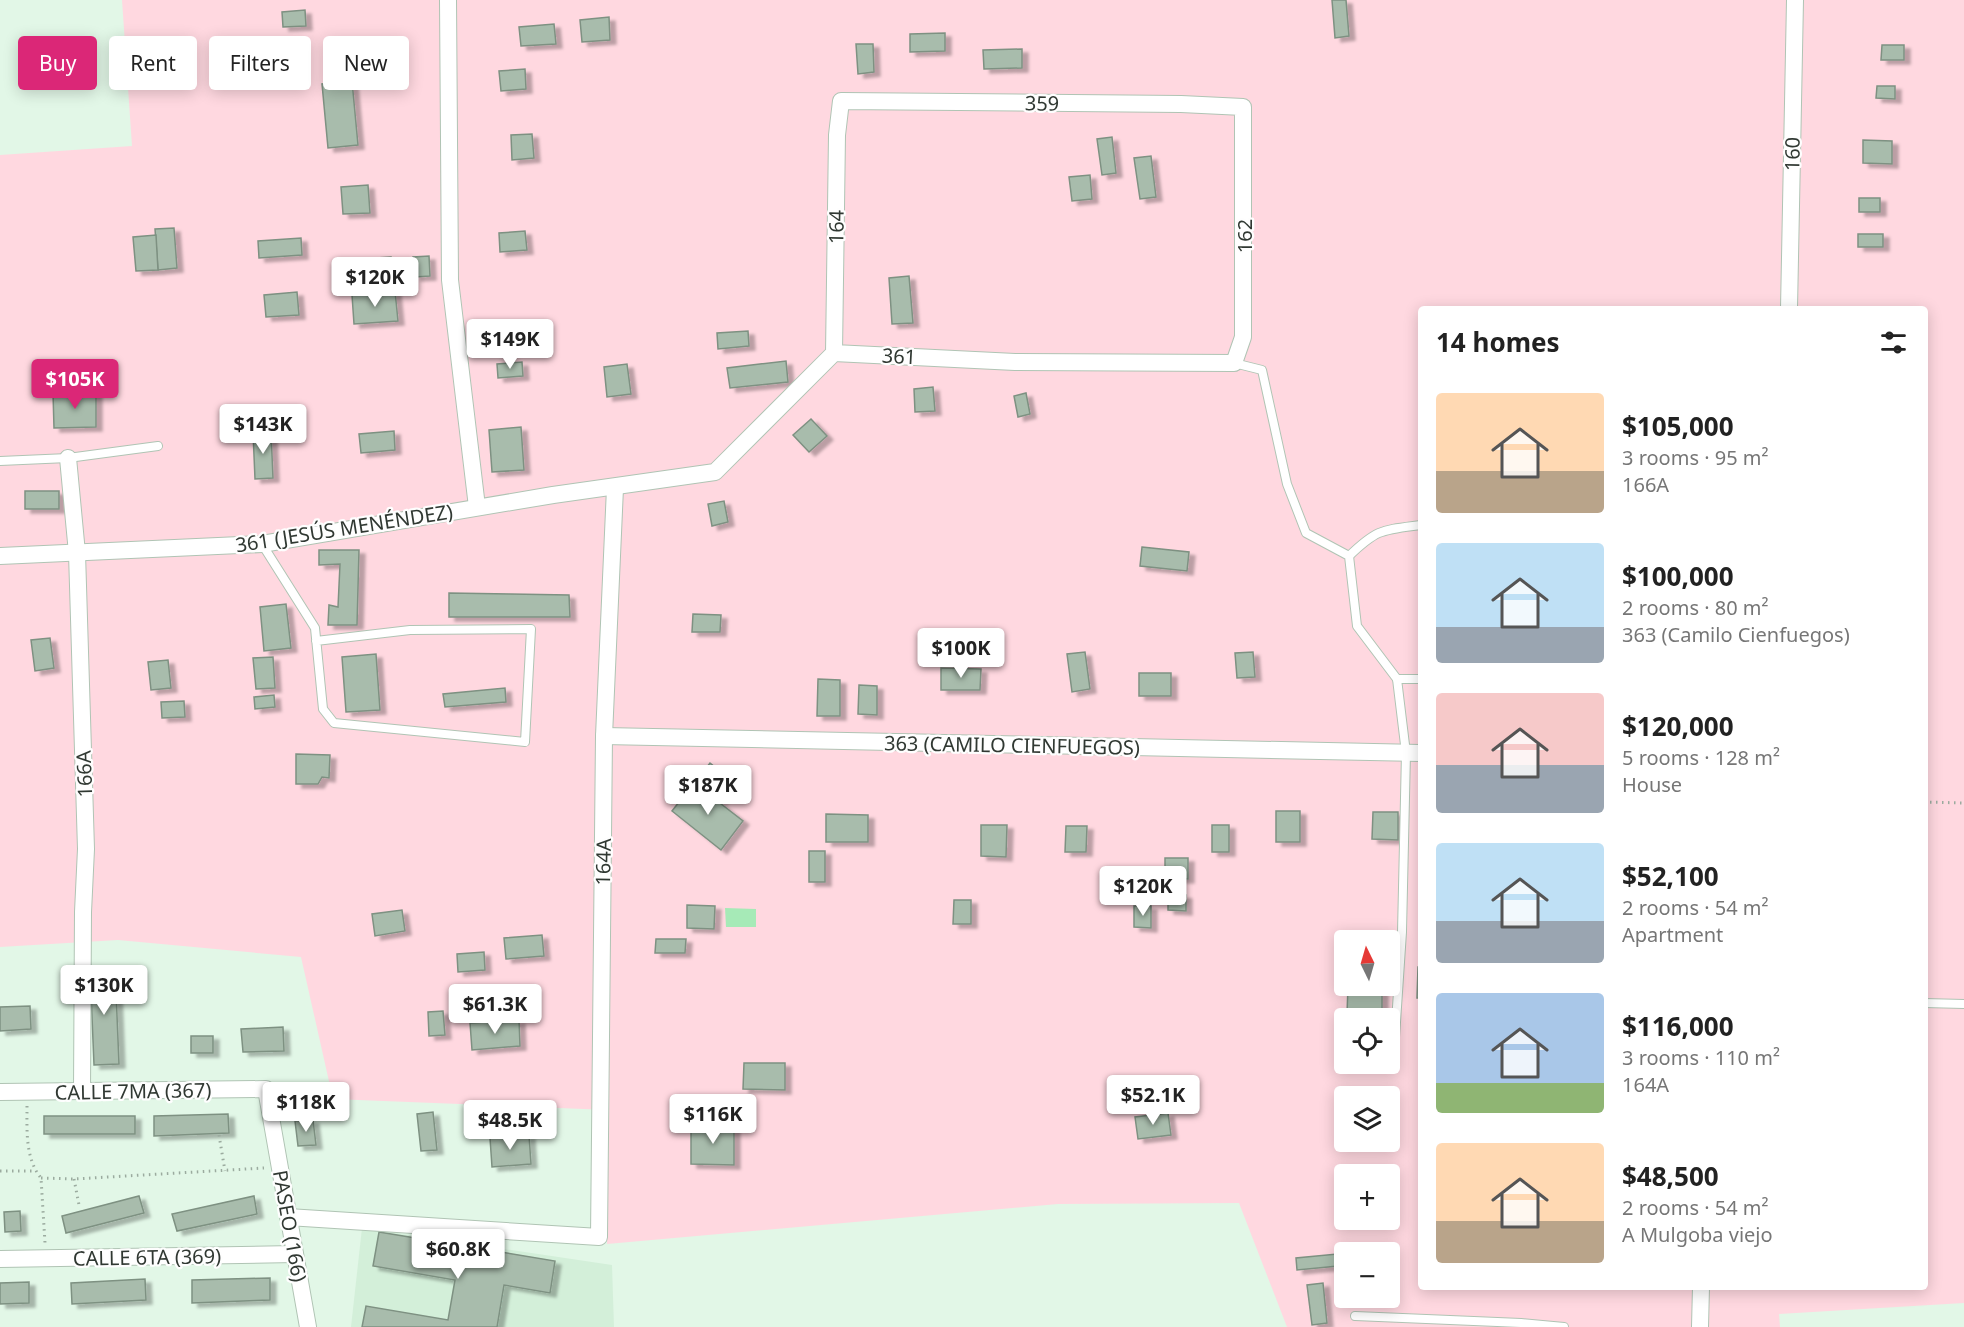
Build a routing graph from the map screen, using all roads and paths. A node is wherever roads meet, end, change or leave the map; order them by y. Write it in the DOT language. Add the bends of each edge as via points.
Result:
graph roads {
  1 [pos="448,0"];
  2 [pos="1795,0"];
  3 [pos="841,101"];
  4 [pos="1243,107"];
  5 [pos="1789,306"];
  6 [pos="834,353"];
  7 [pos="1233,363"];
  8 [pos="158,446"];
  9 [pos="68,458"];
  10 [pos="0,461"];
  11 [pos="615,488"];
  12 [pos="477,507"];
  13 [pos="1418,525"];
  14 [pos="262,544"];
  15 [pos="77,553"];
  16 [pos="0,556"];
  17 [pos="1349,556"];
  18 [pos="316,641"];
  19 [pos="1397,679"];
  20 [pos="1418,679"];
  21 [pos="604,736"];
  22 [pos="1413,753"];
  23 [pos="1928,802"];
  24 [pos="1964,803"];
  25 [pos="1928,1003"];
  26 [pos="1964,1004"];
  27 [pos="1397,1008"];
  28 [pos="266,1089"];
  29 [pos="82,1091"];
  30 [pos="0,1092"];
  31 [pos="28,1092"];
  32 [pos="219,1135"];
  33 [pos="280,1168"];
  34 [pos="0,1171"];
  35 [pos="36,1171"];
  36 [pos="225,1171"];
  37 [pos="41,1178"];
  38 [pos="74,1179"];
  39 [pos="79,1205"];
  40 [pos="288,1217"];
  41 [pos="295,1254"];
  42 [pos="46,1258"];
  43 [pos="0,1259"];
  44 [pos="1701,1290"];
  45 [pos="1356,1316"];
  46 [pos="308,1327"];
  47 [pos="1564,1327"];
  48 [pos="1700,1327"];
  1 -- 12 [label="street" via="450,280"];
  2 -- 5 [label="street, 160"];
  3 -- 4 [label="street, 359"];
  3 -- 6 [label="street, 164" via="837,135"];
  4 -- 7 [label="street, 162" via="1243,337"];
  6 -- 7 [label="street, 361" via="1015,362"];
  6 -- 11 [label="street" via="715,472"];
  7 -- 17 [label="lane" via="1262,370 1287,484 1306,533"];
  8 -- 9 [label="lane"];
  9 -- 10 [label="lane"];
  9 -- 15 [label="street, 166A"];
  11 -- 12 [label="street, 361 (JESÚS MENÉNDEZ)"];
  11 -- 21 [label="street, 164A"];
  12 -- 14 [label="street, 361 (JESÚS MENÉNDEZ)"];
  13 -- 17 [label="lane" via="1378,532"];
  14 -- 15 [label="street, 361 (JESÚS MENÉNDEZ)"];
  14 -- 18 [label="lane" via="315,628"];
  15 -- 16 [label="street, 361 (JESÚS MENÉNDEZ)"];
  15 -- 29 [label="street, 166A" via="86,849"];
  17 -- 19 [label="lane" via="1357,626"];
  18 -- 18 [label="lane" via="323,709 334,723 525,742 531,629 410,630"];
  19 -- 20 [label="lane"];
  19 -- 22 [label="lane"];
  21 -- 22 [label="street, 363 (CAMILO CIENFUEGOS)"];
  21 -- 40 [label="street, 164A" via="599,1237"];
  22 -- 27 [label="lane"];
  23 -- 24 [label="path"];
  25 -- 26 [label="lane"];
  28 -- 29 [label="street, CALLE 7MA (367)"];
  28 -- 33 [label="street, PASEO (166)"];
  29 -- 31 [label="street, CALLE 7MA (367)"];
  30 -- 31 [label="street, CALLE 7MA (367)"];
  31 -- 35 [label="path" via="27,1139"];
  32 -- 36 [label="path"];
  33 -- 36 [label="path"];
  33 -- 40 [label="street, PASEO (166)"];
  34 -- 35 [label="path"];
  35 -- 37 [label="path"];
  36 -- 38 [label="path"];
  37 -- 38 [label="path"];
  37 -- 42 [label="path"];
  38 -- 39 [label="path"];
  40 -- 41 [label="street, PASEO (166)"];
  41 -- 42 [label="street, CALLE 6TA (369)"];
  41 -- 46 [label="street, PASEO (166)"];
  42 -- 43 [label="street, CALLE 6TA (369)"];
  44 -- 48 [label="street"];
  45 -- 47 [label="lane"];
}
